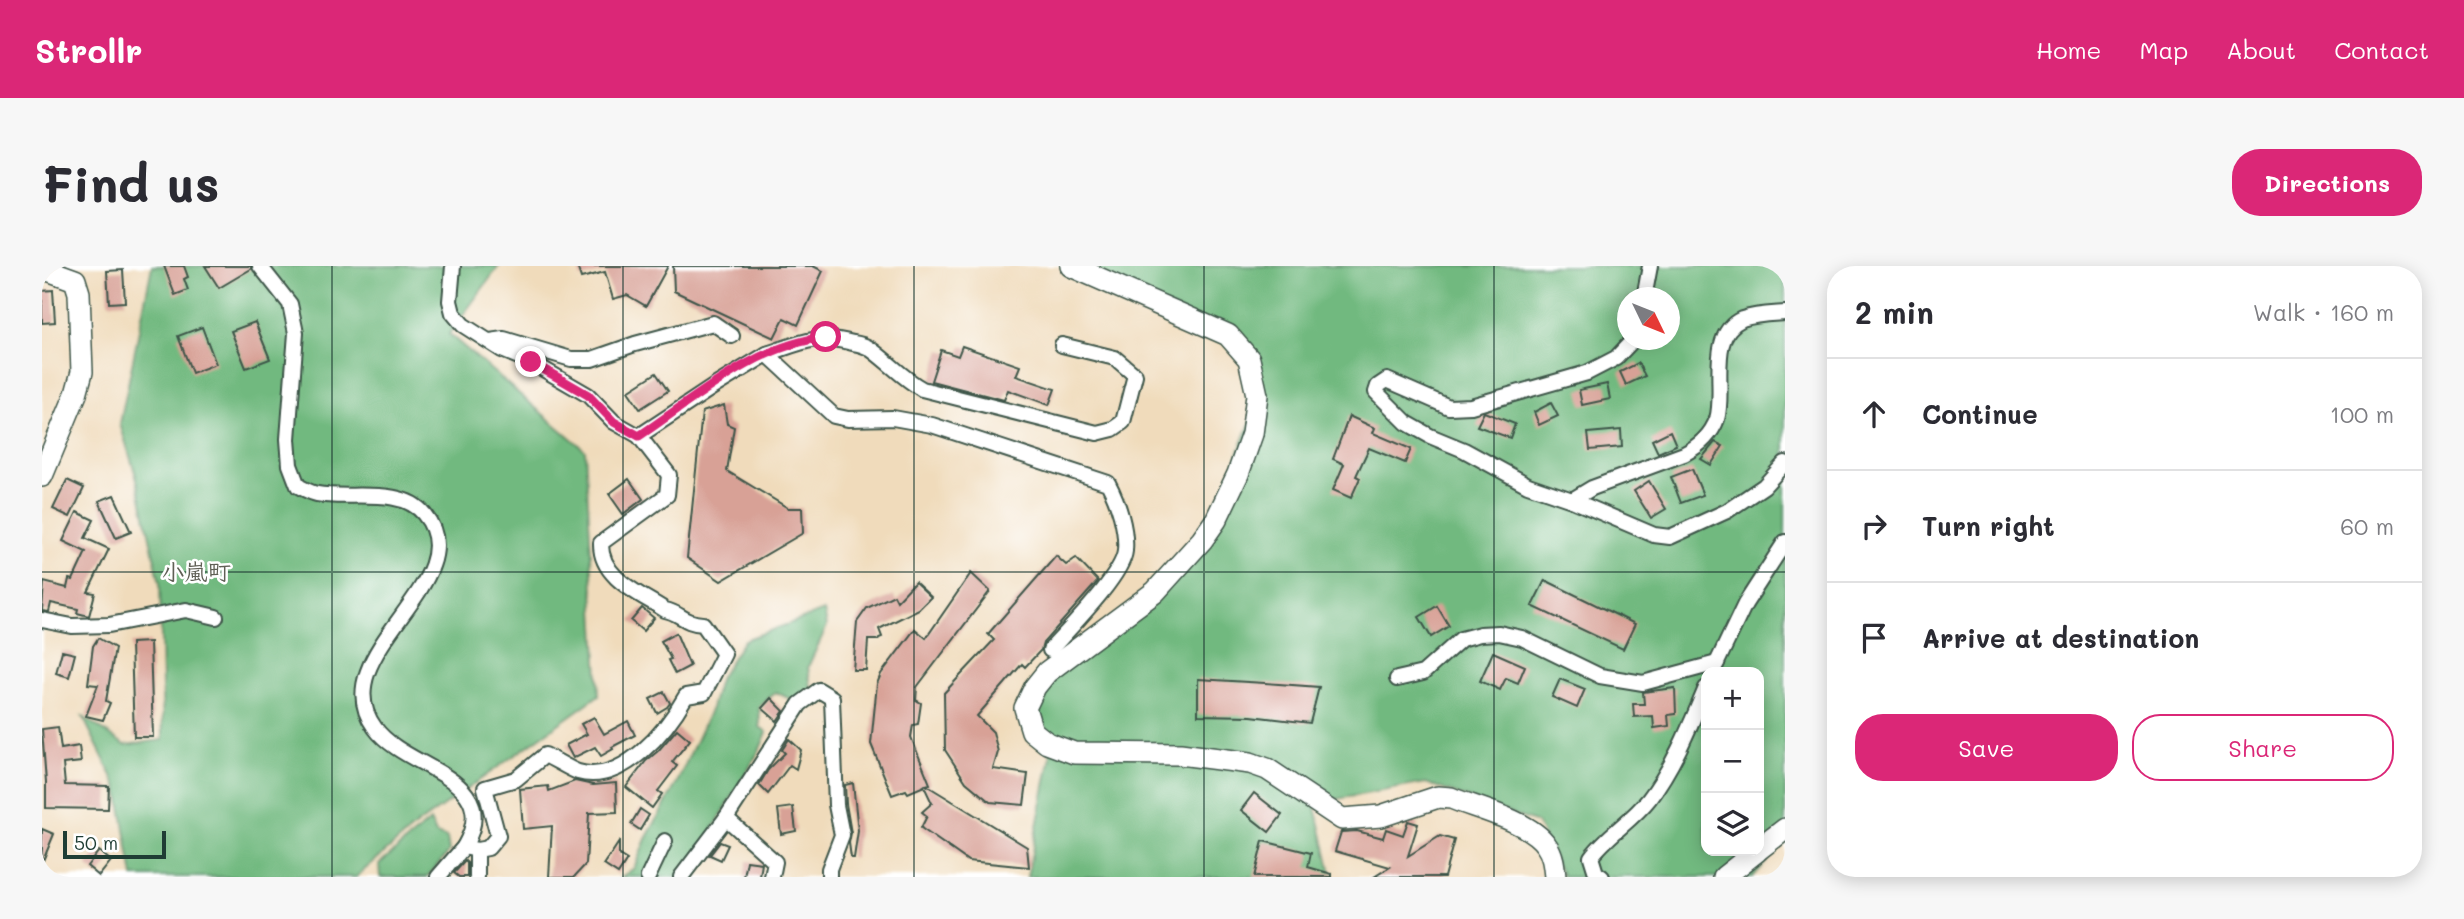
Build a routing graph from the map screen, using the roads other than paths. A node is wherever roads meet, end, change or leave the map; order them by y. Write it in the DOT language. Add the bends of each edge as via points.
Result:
graph roads {
  1 [pos="260,266"];
  2 [pos="453,266"];
  3 [pos="1072,266"];
  4 [pos="1650,266"];
  5 [pos="42,268"];
  6 [pos="75,273"];
  7 [pos="1646,287"];
  8 [pos="1785,313"];
  9 [pos="732,337"];
  10 [pos="490,341"];
  11 [pos="1062,345"];
  12 [pos="1624,350"];
  13 [pos="767,354"];
  14 [pos="639,436"];
  15 [pos="1785,463"];
  16 [pos="42,476"];
  17 [pos="1572,500"];
  18 [pos="1785,542"];
  19 [pos="216,617"];
  20 [pos="42,620"];
  21 [pos="1050,650"];
  22 [pos="1715,667"];
  23 [pos="1701,670"];
  24 [pos="1396,680"];
  25 [pos="1701,700"];
  26 [pos="726,818"];
  27 [pos="1785,829"];
  28 [pos="665,841"];
  29 [pos="1764,845"];
  30 [pos="470,848"];
  31 [pos="1749,856"];
  32 [pos="1721,876"];
  33 [pos="438,877"];
  34 [pos="477,877"];
  35 [pos="648,877"];
  36 [pos="681,877"];
  37 [pos="772,877"];
  38 [pos="829,877"];
  39 [pos="1555,877"];
  40 [pos="1602,877"];
  1 -- 30 [label="street" via="290,304 296,333 288,439 298,486 316,494 401,498 423,512 436,531 431,569 366,671 363,691 375,729 466,793 475,812"];
  2 -- 10 [label="street" via="453,313 463,325"];
  3 -- 39 [label="street" via="1228,335 1249,359 1257,395 1252,434 1216,520 1155,592 1047,671 1026,708 1032,731 1047,743 1074,753 1180,754 1250,763 1267,769 1342,819 1381,816 1438,797 1451,798 1532,830 1547,845"];
  4 -- 7 [label="street"];
  5 -- 6 [label="street"];
  6 -- 16 [label="street" via="82,372"];
  8 -- 17 [label="street" via="1740,320 1726,335 1720,351 1717,418 1698,446"];
  9 -- 10 [label="street" via="713,323 592,359 571,359 504,339"];
  10 -- 14 [label="street" via="588,395 614,422"];
  11 -- 13 [label="street" via="1115,358 1135,374 1123,422 1114,429 1097,433 922,389 867,347 845,341 826,337"];
  12 -- 17 [label="street" via="1587,373 1471,407 1449,407 1387,380 1378,386 1376,392 1407,423 1528,485"];
  13 -- 14 [label="street"];
  13 -- 21 [label="street" via="834,416 932,425 1108,483 1116,499 1125,553 1111,581"];
  14 -- 30 [label="street" via="669,475 667,495 601,543 600,556 609,573 664,610 690,624 703,624 724,654 704,693 686,696 671,722 628,760 603,774 577,772 545,755 516,779 485,788 498,836 488,848"];
  15 -- 17 [label="street" via="1764,486 1727,511 1670,537 1637,529"];
  18 -- 22 [label="street" via="1745,604"];
  19 -- 20 [label="street" via="186,610 109,625 72,626"];
  23 -- 24 [label="street" via="1643,682 1600,676 1522,638 1499,632 1461,639 1423,673"];
  25 -- 40 [label="street" via="1652,795 1591,857"];
  26 -- 36 [label="street"];
  26 -- 37 [label="street" via="775,862"];
  26 -- 38 [label="street" via="800,704 819,690 832,698 836,806 842,835"];
  27 -- 29 [label="street"];
  28 -- 35 [label="street"];
  30 -- 33 [label="street"];
  30 -- 34 [label="street"];
  31 -- 32 [label="street"];
}
